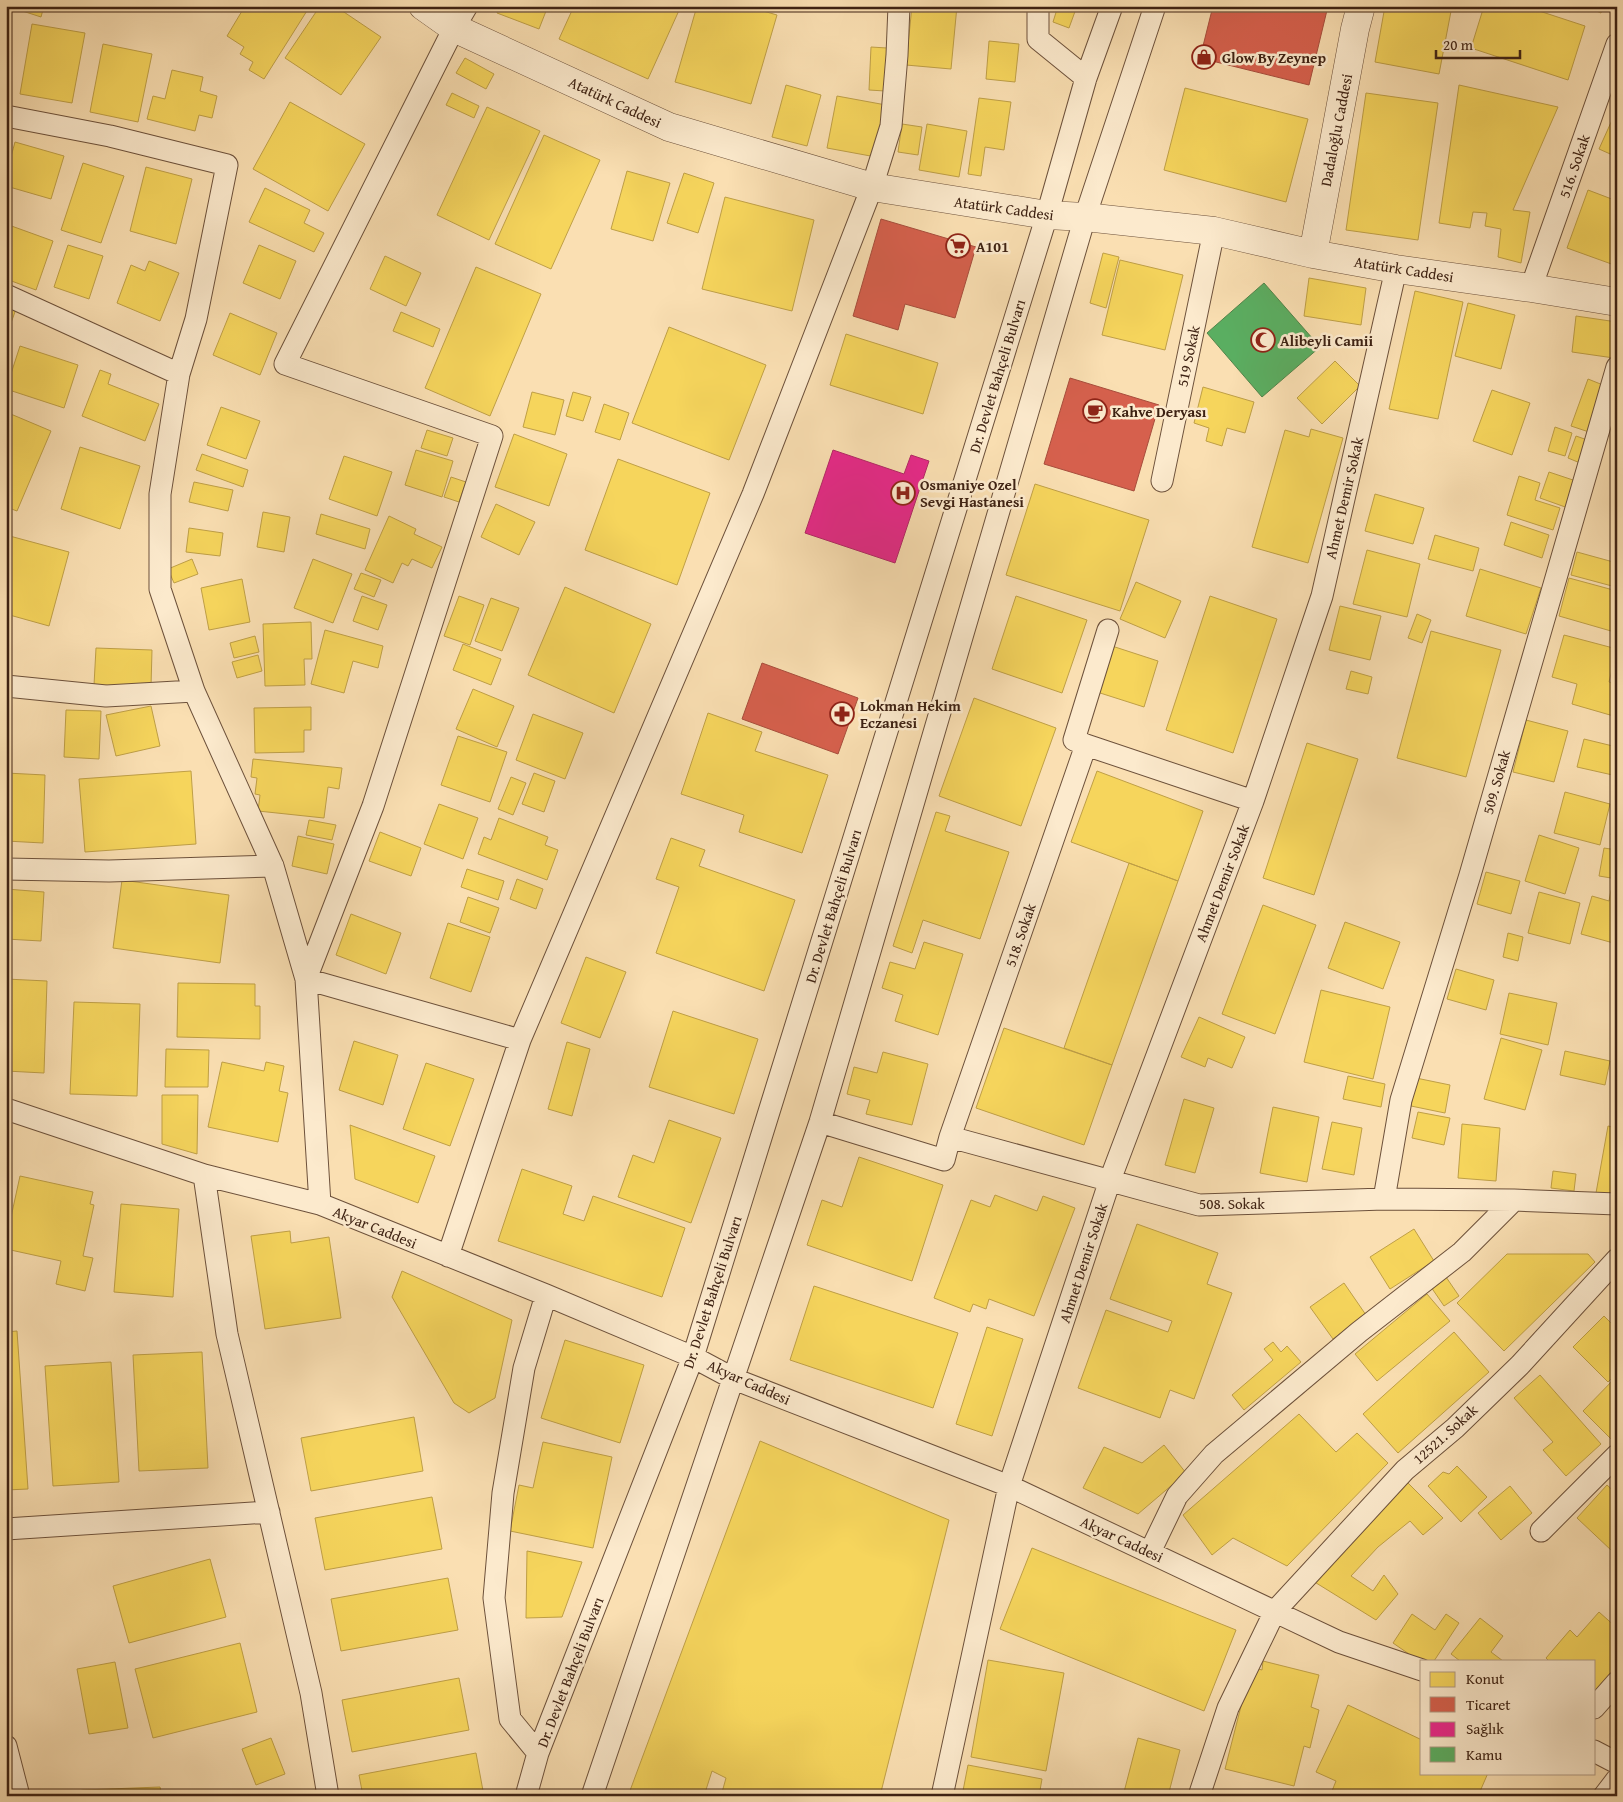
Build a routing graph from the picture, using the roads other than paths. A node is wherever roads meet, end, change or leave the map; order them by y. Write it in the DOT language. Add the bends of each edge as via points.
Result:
graph roads {
  1 [pos="423,6"];
  2 [pos="899,6"];
  3 [pos="1038,6"];
  4 [pos="1112,6"];
  5 [pos="1154,6"];
  6 [pos="1361,6"];
  7 [pos="461,17"];
  8 [pos="1617,44"];
  9 [pos="1086,78"];
  10 [pos="6,116"];
  11 [pos="872,187"];
  12 [pos="1047,216"];
  13 [pos="1085,217"];
  14 [pos="1214,231"];
  15 [pos="1313,254"];
  16 [pos="1396,269"];
  17 [pos="1531,288"];
  18 [pos="6,295"];
  19 [pos="1617,302"];
  20 [pos="1617,367"];
  21 [pos="179,374"];
  22 [pos="1162,481"];
  23 [pos="1108,630"];
  24 [pos="6,686"];
  25 [pos="194,691"];
  26 [pos="1080,743"];
  27 [pos="1253,801"];
  28 [pos="273,866"];
  29 [pos="6,869"];
  30 [pos="306,979"];
  31 [pos="520,1040"];
  32 [pos="6,1108"];
  33 [pos="820,1122"];
  34 [pos="950,1137"];
  35 [pos="204,1175"];
  36 [pos="1110,1180"];
  37 [pos="1384,1200"];
  38 [pos="1514,1200"];
  39 [pos="320,1204"];
  40 [pos="1617,1204"];
  41 [pos="448,1256"];
  42 [pos="1617,1258"];
  43 [pos="546,1295"];
  44 [pos="693,1357"];
  45 [pos="734,1379"];
  46 [pos="1617,1455"];
  47 [pos="1009,1486"];
  48 [pos="268,1512"];
  49 [pos="6,1529"];
  50 [pos="1541,1531"];
  51 [pos="1150,1552"];
  52 [pos="1275,1611"];
  53 [pos="1420,1669"];
  54 [pos="1617,1682"];
  55 [pos="1596,1706"];
  56 [pos="6,1746"];
  57 [pos="1596,1752"];
  58 [pos="538,1753"];
  59 [pos="1617,1763"];
  60 [pos="1617,1779"];
  61 [pos="19,1796"];
  62 [pos="328,1796"];
  63 [pos="526,1796"];
  64 [pos="592,1796"];
  65 [pos="942,1796"];
  66 [pos="1199,1796"];
  67 [pos="1604,1796"];
  1 -- 7 [label="street, Atatürk Caddesi"];
  2 -- 11 [label="street" via="891,126"];
  3 -- 9 [label="street" via="1038,40"];
  4 -- 9 [label="street, Dr. Devlet Bahçeli Bulvarı"];
  5 -- 13 [label="street"];
  6 -- 15 [label="street, Dadaloğlu Caddesi"];
  7 -- 11 [label="street, Atatürk Caddesi" via="669,127"];
  7 -- 30 [label="street" via="284,364 492,436 373,806"];
  8 -- 17 [label="street, 516. Sokak"];
  9 -- 12 [label="street, Dr. Devlet Bahçeli Bulvarı"];
  10 -- 21 [label="street" via="110,136 227,164 196,319"];
  11 -- 12 [label="street, Atatürk Caddesi"];
  11 -- 31 [label="street" via="753,494"];
  12 -- 13 [label="street, Atatürk Caddesi"];
  12 -- 44 [label="street, Dr. Devlet Bahçeli Bulvarı"];
  13 -- 14 [label="street, Atatürk Caddesi"];
  13 -- 33 [label="street"];
  14 -- 15 [label="street, Atatürk Caddesi"];
  14 -- 22 [label="street, 519 Sokak"];
  15 -- 16 [label="street, Atatürk Caddesi"];
  16 -- 17 [label="street, Atatürk Caddesi"];
  16 -- 27 [label="street, Ahmet Demir Sokak" via="1322,596"];
  17 -- 19 [label="street, Atatürk Caddesi"];
  18 -- 21 [label="street"];
  20 -- 37 [label="street, 509. Sokak" via="1470,875 1401,1100"];
  21 -- 25 [label="street" via="160,494 160,589"];
  23 -- 26 [label="street, 518. Sokak"];
  24 -- 25 [label="street" via="106,696"];
  25 -- 28 [label="street"];
  26 -- 27 [label="street"];
  26 -- 34 [label="street, 518. Sokak"];
  27 -- 36 [label="street, Ahmet Demir Sokak"];
  28 -- 29 [label="street" via="108,871"];
  28 -- 30 [label="street"];
  30 -- 31 [label="street"];
  30 -- 39 [label="street"];
  31 -- 41 [label="street"];
  32 -- 35 [label="street, Akyar Caddesi"];
  33 -- 34 [label="street" via="944,1160"];
  33 -- 45 [label="street"];
  34 -- 36 [label="street, 508. Sokak"];
  35 -- 39 [label="street, Akyar Caddesi"];
  35 -- 48 [label="street" via="227,1334"];
  36 -- 37 [label="street, 508. Sokak" via="1199,1205"];
  36 -- 47 [label="street, Ahmet Demir Sokak"];
  37 -- 38 [label="street, 508. Sokak"];
  38 -- 40 [label="street, 508. Sokak"];
  38 -- 51 [label="street" via="1462,1252 1359,1332 1214,1454 1177,1496"];
  39 -- 41 [label="street, Akyar Caddesi"];
  41 -- 43 [label="street, Akyar Caddesi"];
  42 -- 52 [label="street, 12521. Sokak" via="1520,1365 1455,1428 1405,1470"];
  43 -- 44 [label="street, Akyar Caddesi"];
  43 -- 58 [label="street" via="524,1368 503,1493 494,1598 510,1718"];
  44 -- 45 [label="street, Akyar Caddesi"];
  44 -- 58 [label="street, Dr. Devlet Bahçeli Bulvarı"];
  45 -- 47 [label="street, Akyar Caddesi"];
  45 -- 64 [label="street"];
  46 -- 50 [label="street"];
  47 -- 51 [label="street, Akyar Caddesi"];
  47 -- 65 [label="street, Ahmet Demir Sokak"];
  48 -- 49 [label="street"];
  48 -- 62 [label="street" via="312,1693"];
  51 -- 52 [label="street, Akyar Caddesi"];
  52 -- 53 [label="street, Akyar Caddesi" via="1339,1642"];
  52 -- 66 [label="street, 12521. Sokak" via="1228,1708"];
  54 -- 55 [label="street"];
  56 -- 61 [label="street"];
  57 -- 59 [label="street"];
  58 -- 63 [label="street, Dr. Devlet Bahçeli Bulvarı"];
  60 -- 67 [label="street"];
}
